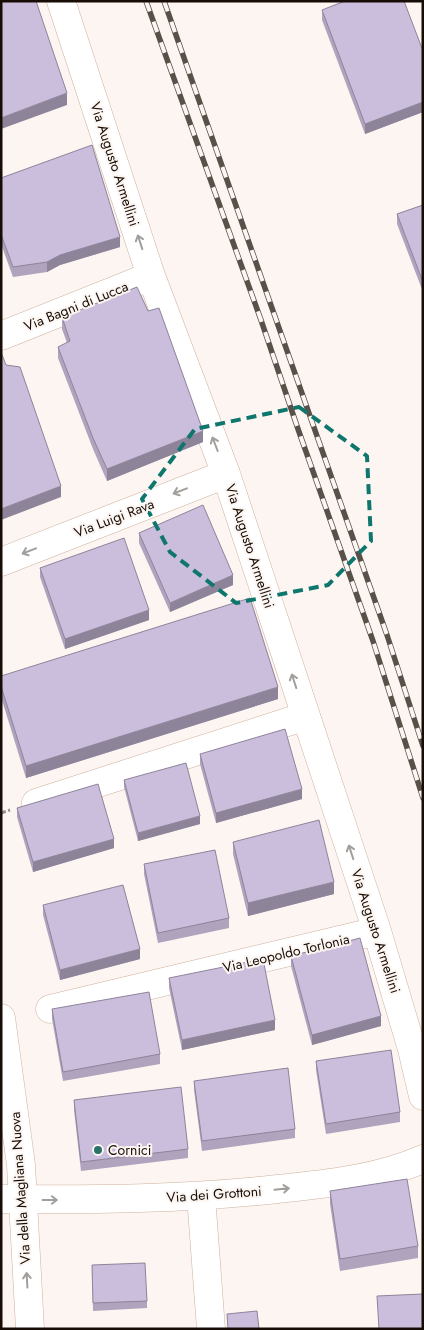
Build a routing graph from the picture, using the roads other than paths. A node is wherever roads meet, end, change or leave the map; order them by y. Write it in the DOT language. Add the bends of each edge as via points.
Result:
graph roads {
  1 [pos="61,1"];
  2 [pos="151,276"];
  3 [pos="1,336"];
  4 [pos="226,474"];
  5 [pos="1,562"];
  6 [pos="306,716"];
  7 [pos="30,805"];
  8 [pos="377,931"];
  9 [pos="50,1008"];
  10 [pos="1,1018"];
  11 [pos="423,1096"];
  12 [pos="423,1159"];
  13 [pos="202,1196"];
  14 [pos="12,1200"];
  15 [pos="30,1329"];
  16 [pos="211,1329"];
  2 -- 1 [label="street, Via Augusto Armellini, one-way"];
  2 -- 3 [label="street, Via Bagni di Lucca"];
  4 -- 2 [label="street, Via Augusto Armellini, one-way"];
  4 -- 5 [label="street, Via Luigi Rava, one-way"];
  6 -- 4 [label="street, Via Augusto Armellini, one-way"];
  6 -- 7 [label="street"];
  8 -- 6 [label="street, Via Augusto Armellini, one-way"];
  8 -- 9 [label="street, Via Leopoldo Torlonia"];
  8 -- 11 [label="street, Via Augusto Armellini"];
  10 -- 14 [label="street, Via della Magliana Nuova" via="16,1124"];
  13 -- 12 [label="street, Via dei Grottoni, one-way" via="351,1180"];
  14 -- 13 [label="street, Via dei Grottoni, one-way"];
  13 -- 16 [label="street"];
  15 -- 14 [label="street, Via della Magliana Nuova, one-way"];
}
